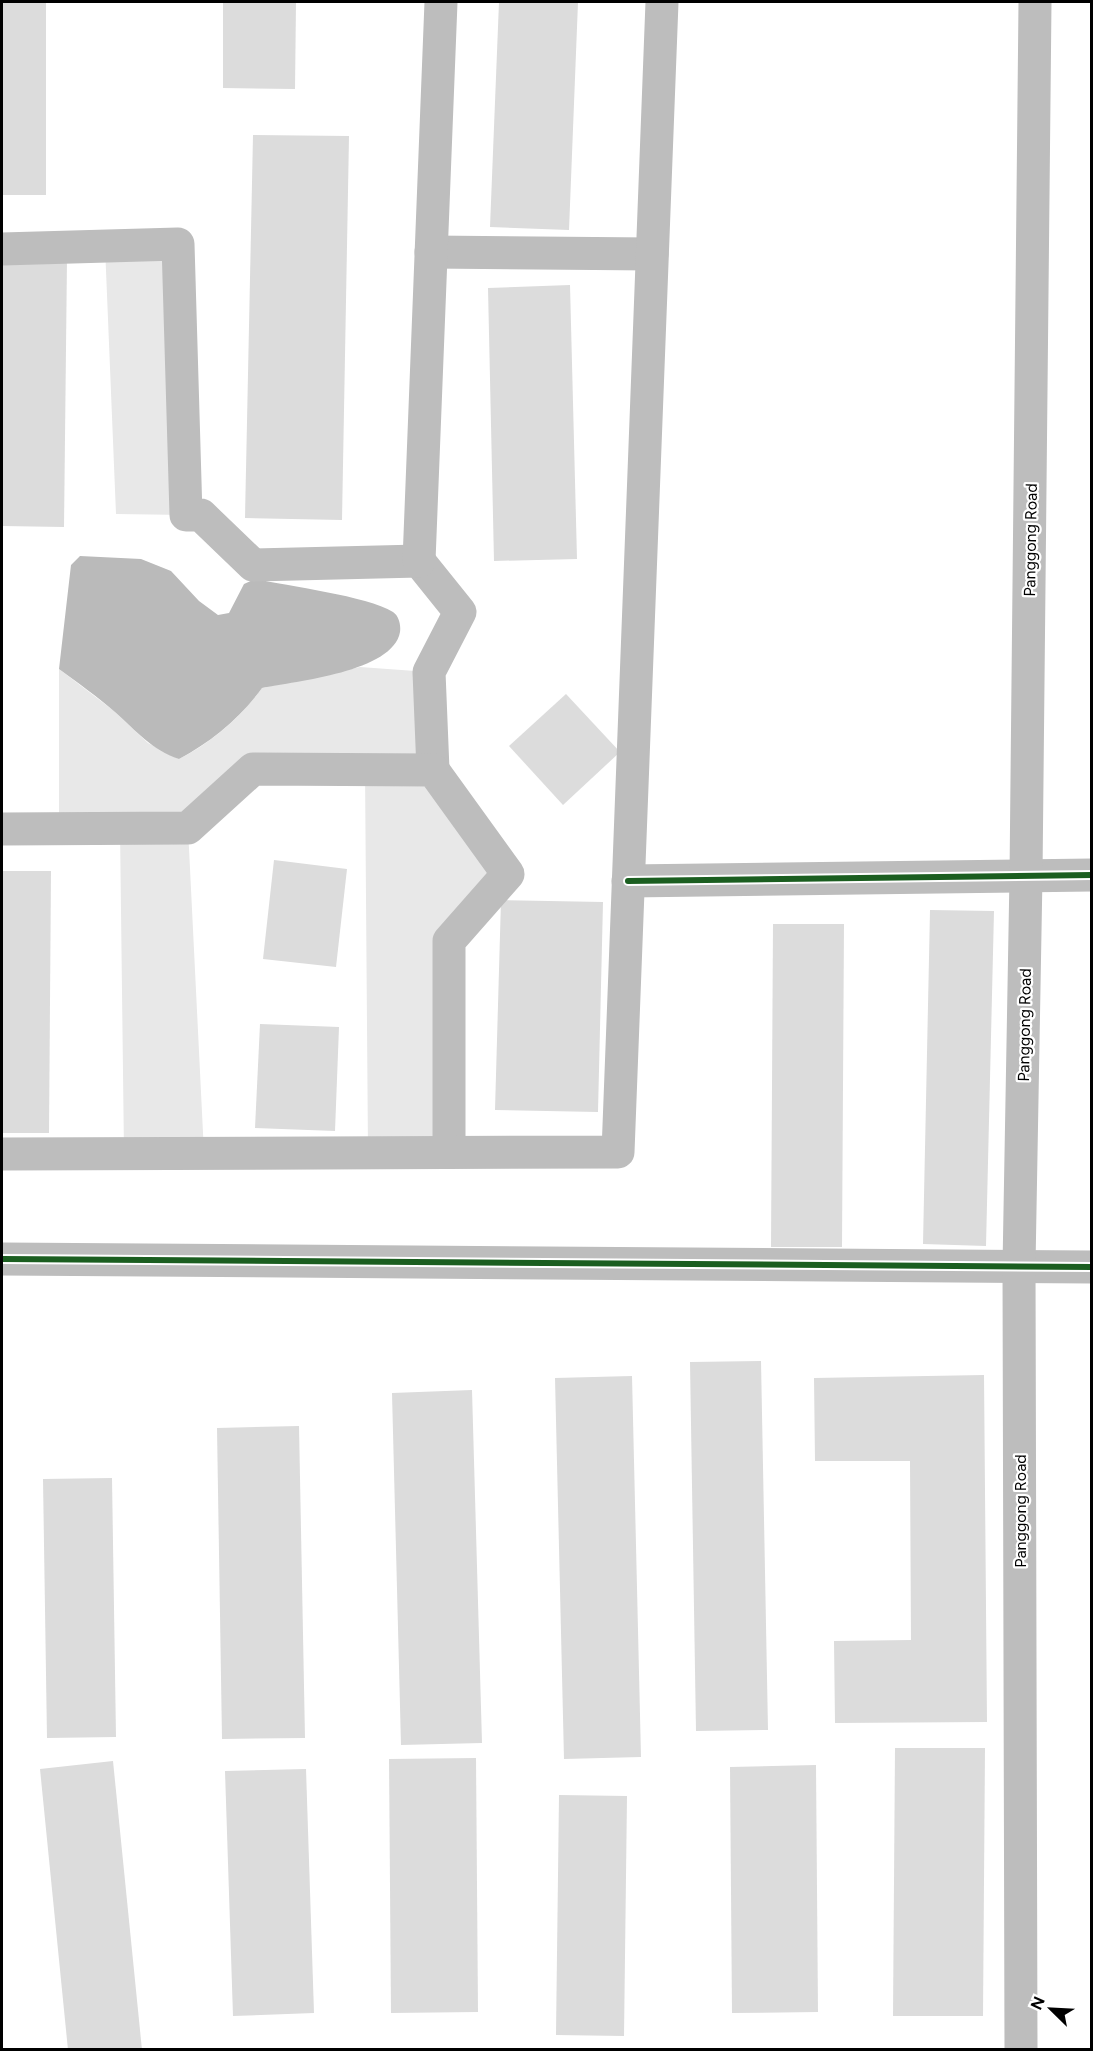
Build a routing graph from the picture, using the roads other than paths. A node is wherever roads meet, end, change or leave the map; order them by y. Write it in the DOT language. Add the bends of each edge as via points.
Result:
graph roads {
  1 [pos="441,2"];
  2 [pos="662,2"];
  3 [pos="1035,2"];
  4 [pos="2,249"];
  5 [pos="431,252"];
  6 [pos="652,254"];
  7 [pos="419,561"];
  8 [pos="433,770"];
  9 [pos="2,829"];
  10 [pos="1092,875"];
  11 [pos="1026,876"];
  12 [pos="628,881"];
  13 [pos="449,1152"];
  14 [pos="2,1154"];
  15 [pos="2,1259"];
  16 [pos="1019,1266"];
  17 [pos="1092,1267"];
  18 [pos="1021,2049"];
  1 -- 5 [label="main road"];
  2 -- 6 [label="main road"];
  3 -- 11 [label="main road, Panggong Road"];
  4 -- 7 [label="main road" via="178,244 186,515 201,515 253,565"];
  5 -- 6 [label="main road"];
  5 -- 7 [label="main road"];
  6 -- 12 [label="main road"];
  7 -- 8 [label="main road" via="460,612 429,672"];
  8 -- 9 [label="main road" via="253,769 188,828"];
  8 -- 13 [label="main road" via="508,874 449,941"];
  10 -- 11 [label="main road"];
  11 -- 12 [label="main road"];
  11 -- 16 [label="main road, Panggong Road"];
  12 -- 13 [label="main road" via="618,1152"];
  13 -- 14 [label="main road"];
  15 -- 16 [label="main road"];
  16 -- 17 [label="main road"];
  16 -- 18 [label="main road, Panggong Road"];
}
